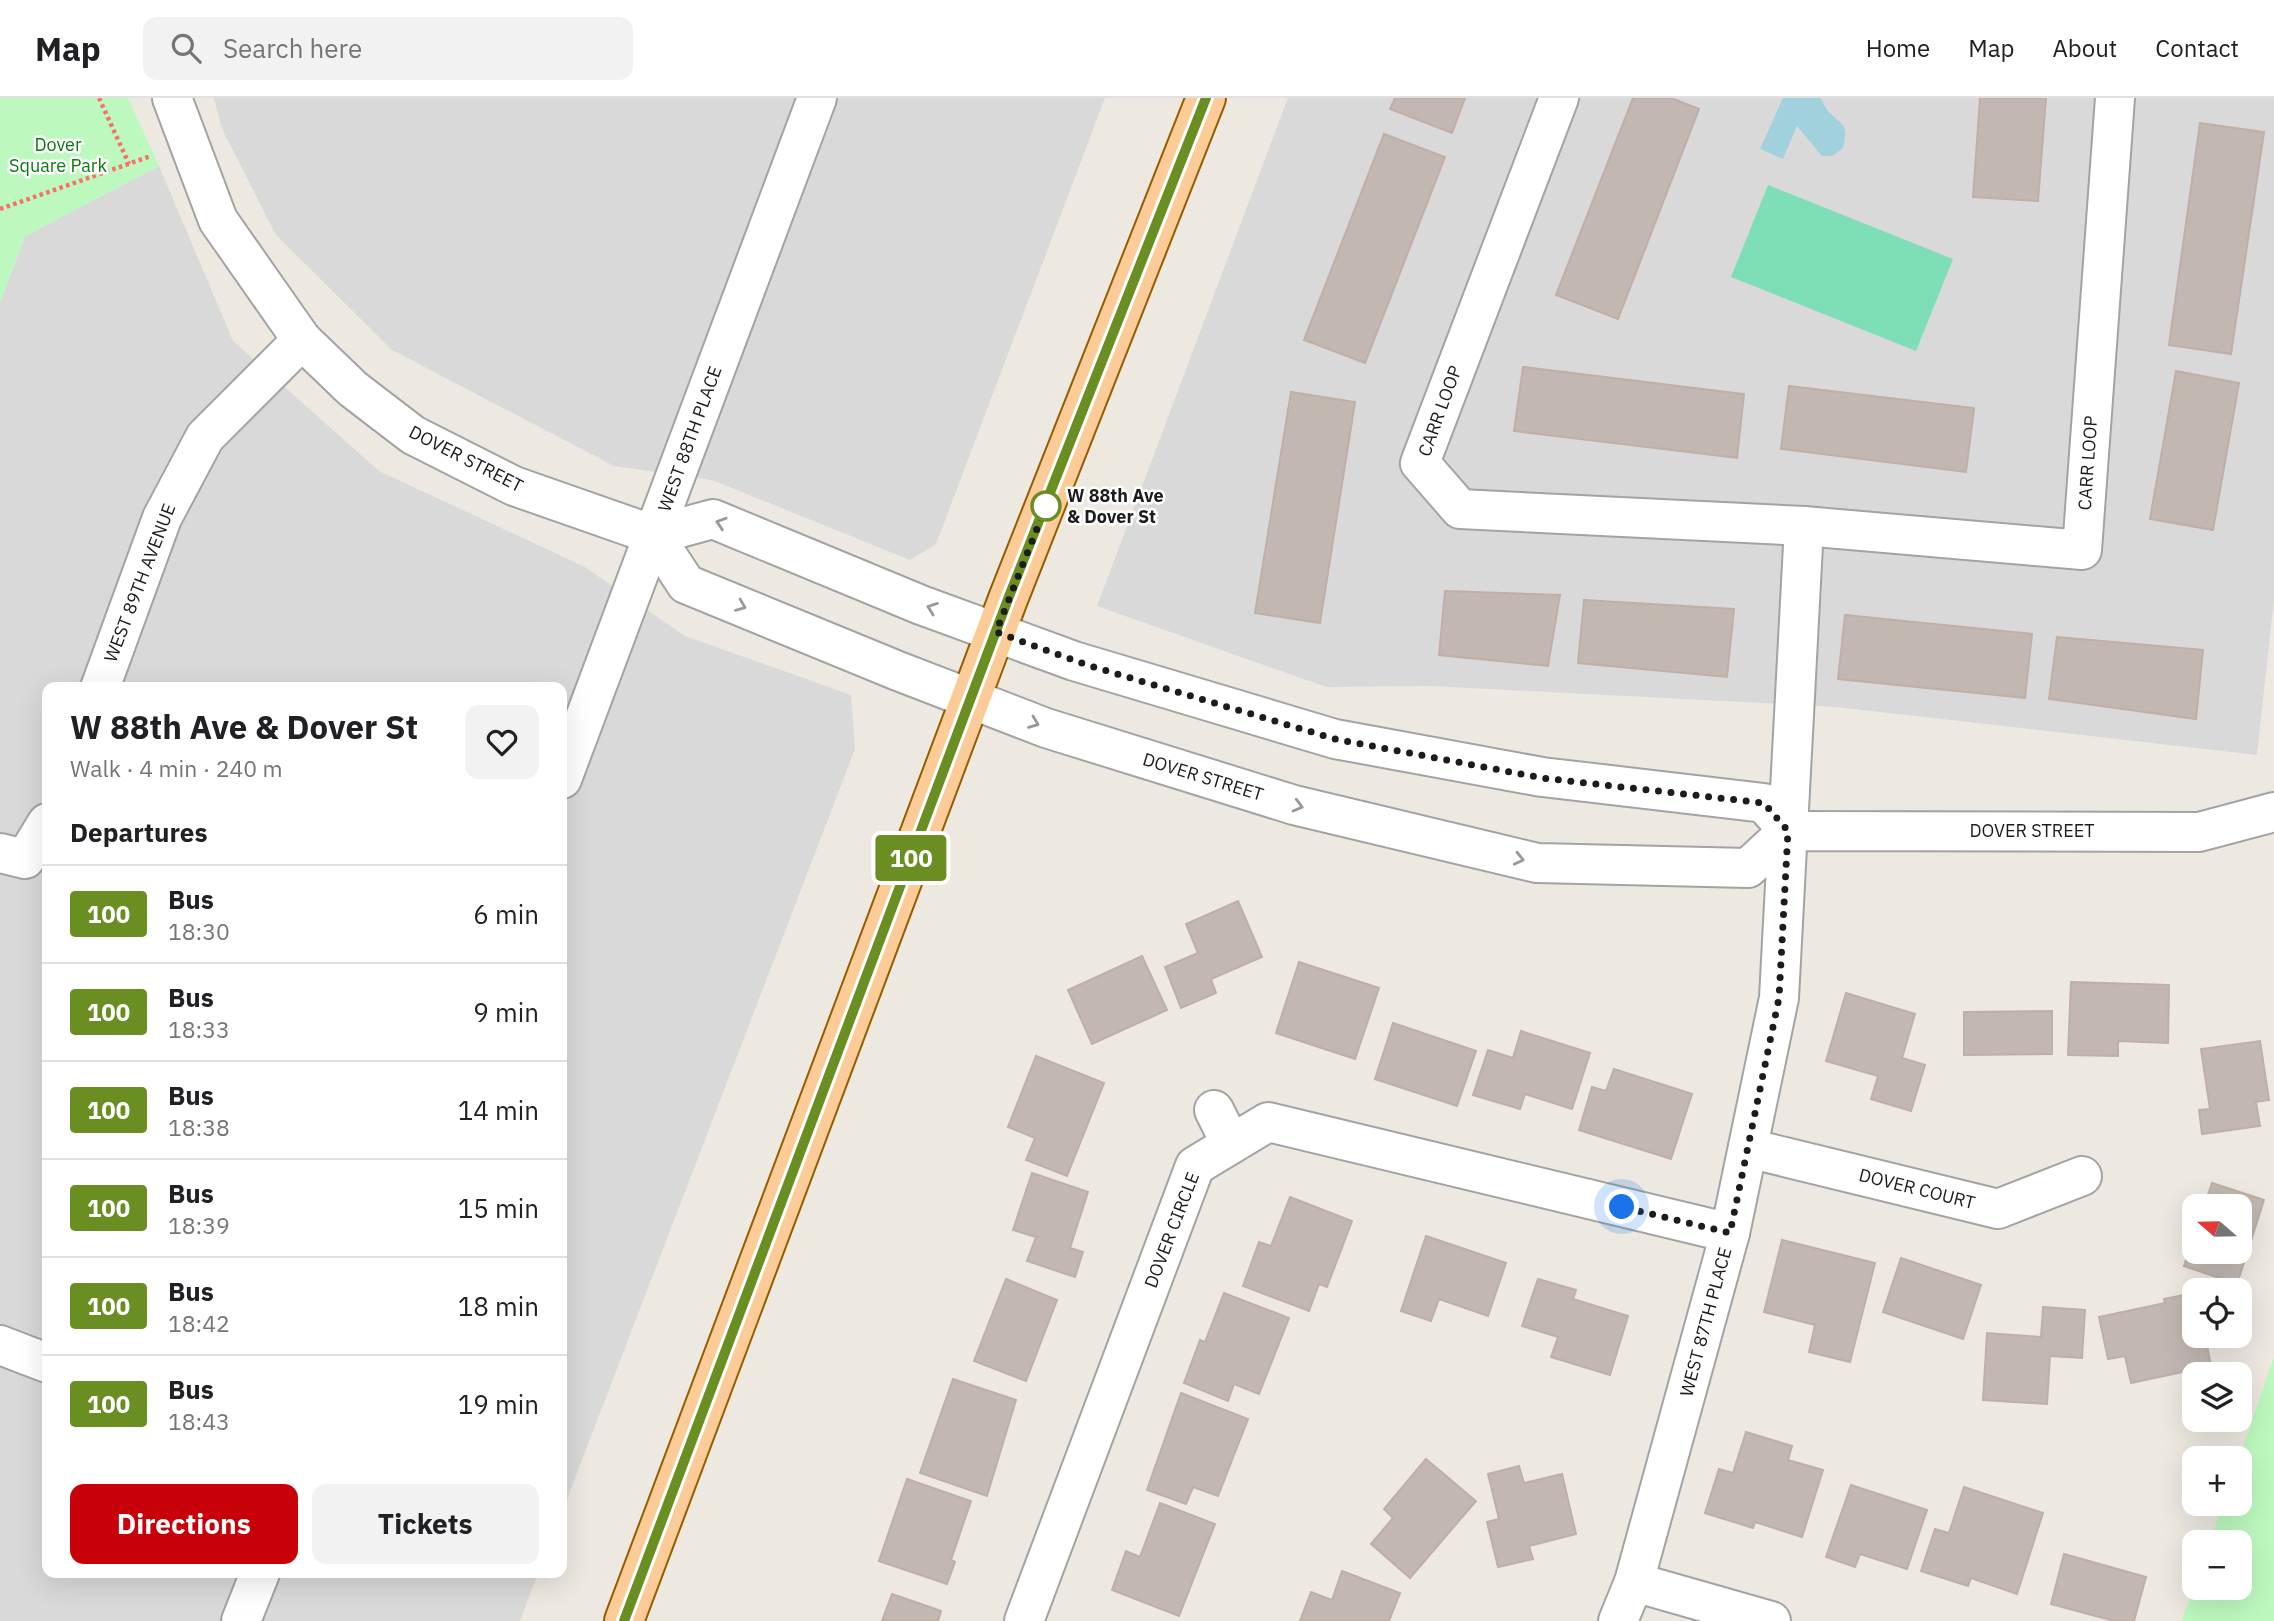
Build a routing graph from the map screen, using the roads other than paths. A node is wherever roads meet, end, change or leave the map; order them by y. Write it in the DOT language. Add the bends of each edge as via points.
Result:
graph roads {
  1 [pos="172,98"];
  2 [pos="817,98"];
  3 [pos="1206,98"];
  4 [pos="1559,98"];
  5 [pos="2115,98"];
  6 [pos="302,340"];
  7 [pos="1804,526"];
  8 [pos="654,535"];
  9 [pos="996,632"];
  10 [pos="102,682"];
  11 [pos="970,699"];
  12 [pos="567,766"];
  13 [pos="2274,812"];
  14 [pos="42,828"];
  15 [pos="1787,840"];
  16 [pos="12,856"];
  17 [pos="1214,1110"];
  18 [pos="1231,1144"];
  19 [pos="1748,1148"];
  20 [pos="2082,1175"];
  21 [pos="1730,1233"];
  22 [pos="0,1345"];
  23 [pos="42,1361"];
  24 [pos="258,1578"];
  25 [pos="1634,1581"];
  26 [pos="240,1621"];
  27 [pos="624,1621"];
  28 [pos="1024,1621"];
  29 [pos="1618,1621"];
  30 [pos="1771,1621"];
  1 -- 6 [label="street" via="218,220"];
  2 -- 8 [label="street, WEST 88TH PLACE"];
  3 -- 9 [label="main road"];
  4 -- 7 [label="street, CARR LOOP" via="1420,463 1460,509"];
  5 -- 7 [label="street, CARR LOOP" via="2081,550"];
  6 -- 8 [label="street, DOVER STREET" via="353,389 413,435 514,485"];
  6 -- 10 [label="street, WEST 89TH AVENUE" via="205,437 162,518"];
  7 -- 15 [label="street"];
  9 -- 8 [label="street, one-way" via="713,519"];
  8 -- 11 [label="street, DOVER STREET, one-way" via="686,584"];
  8 -- 12 [label="street, WEST 88TH PLACE"];
  9 -- 11 [label="main road"];
  9 -- 15 [label="street" via="1087,665 1335,739 1542,778 1764,803"];
  11 -- 15 [label="street, DOVER STREET, one-way" via="1046,728 1294,805 1537,863 1748,869"];
  11 -- 27 [label="main road"];
  13 -- 15 [label="street, DOVER STREET" via="2199,832"];
  14 -- 16 [label="street"];
  15 -- 19 [label="street, WEST 87TH PLACE" via="1779,998"];
  17 -- 18 [label="street"];
  18 -- 21 [label="street, DOVER CIRCLE" via="1268,1122"];
  18 -- 28 [label="street, DOVER CIRCLE" via="1195,1166"];
  19 -- 20 [label="street, DOVER COURT" via="1998,1209"];
  19 -- 21 [label="street, WEST 87TH PLACE"];
  21 -- 25 [label="street, WEST 87TH PLACE"];
  22 -- 23 [label="street"];
  24 -- 26 [label="street"];
  25 -- 29 [label="street, WEST 87TH PLACE"];
  25 -- 30 [label="street"];
}
